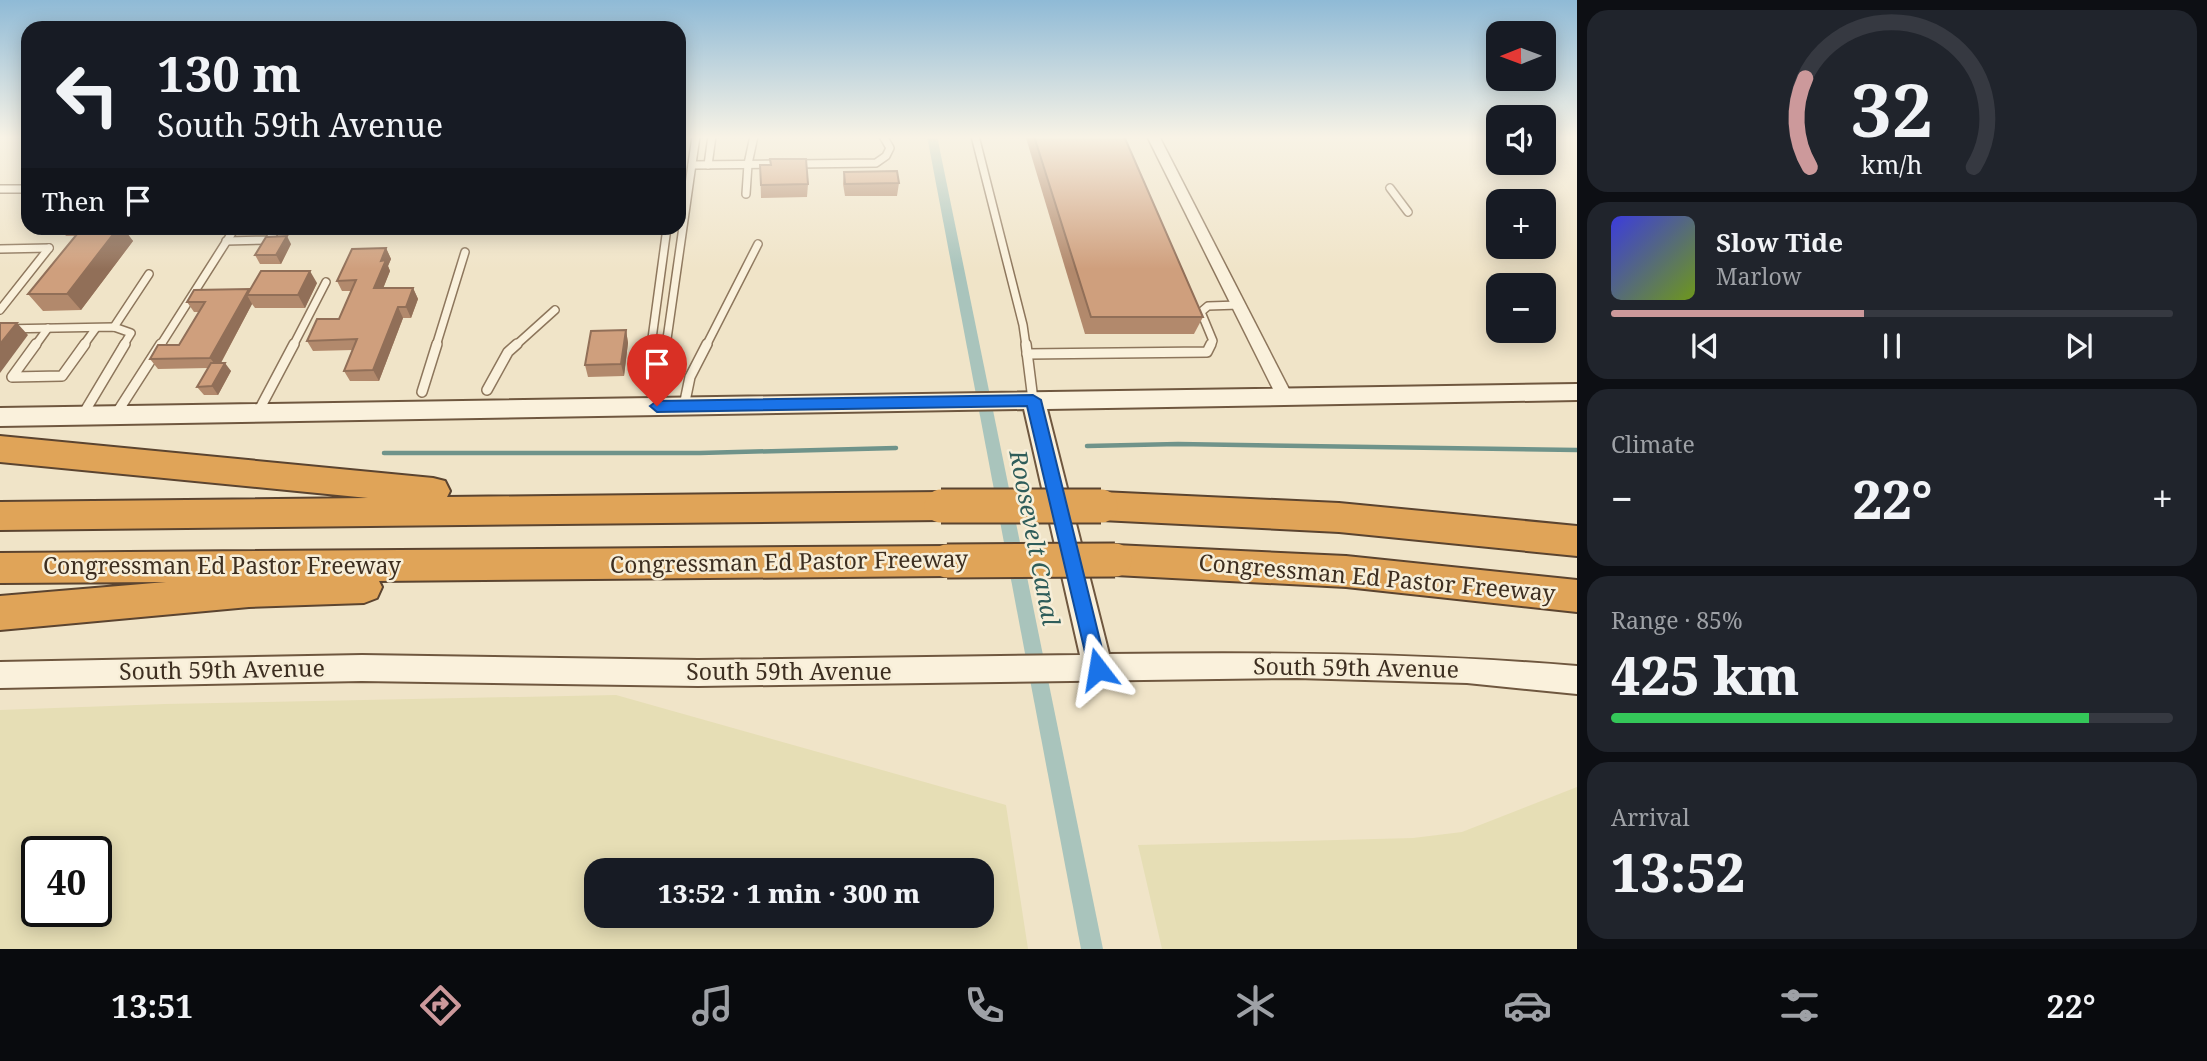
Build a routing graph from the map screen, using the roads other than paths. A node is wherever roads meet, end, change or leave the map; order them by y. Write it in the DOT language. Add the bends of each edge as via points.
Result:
graph roads {
  1 [pos="690,180"];
  2 [pos="747,180"];
  3 [pos="986,180"];
  4 [pos="1175,180"];
  5 [pos="1390,188"];
  6 [pos="0,189"];
  7 [pos="21,189"];
  8 [pos="746,194"];
  9 [pos="686,207"];
  10 [pos="1408,212"];
  11 [pos="230,235"];
  12 [pos="272,235"];
  13 [pos="666,235"];
  14 [pos="682,235"];
  15 [pos="226,241"];
  16 [pos="758,244"];
  17 [pos="0,249"];
  18 [pos="465,252"];
  19 [pos="149,274"];
  20 [pos="326,282"];
  21 [pos="5,298"];
  22 [pos="1239,306"];
  23 [pos="0,310"];
  24 [pos="555,310"];
  25 [pos="114,327"];
  26 [pos="48,328"];
  27 [pos="96,328"];
  28 [pos="0,329"];
  29 [pos="1027,354"];
  30 [pos="662,374"];
  31 [pos="487,390"];
  32 [pos="422,392"];
  33 [pos="1577,392"];
  34 [pos="1285,397"];
  35 [pos="1033,400"];
  36 [pos="657,406"];
  37 [pos="684,406"];
  38 [pos="257,413"];
  39 [pos="115,415"];
  40 [pos="82,416"];
  41 [pos="0,417"];
  42 [pos="0,449"];
  43 [pos="581,510"];
  44 [pos="0,516"];
  45 [pos="1577,541"];
  46 [pos="618,564"];
  47 [pos="0,569"];
  48 [pos="1577,596"];
  49 [pos="0,613"];
  50 [pos="1098,669"];
  51 [pos="0,675"];
  52 [pos="1577,680"];
  1 -- 9 [label="lane"];
  2 -- 8 [label="lane"];
  3 -- 29 [label="lane"];
  4 -- 22 [label="street"];
  5 -- 10 [label="lane"];
  6 -- 7 [label="lane"];
  11 -- 15 [label="lane"];
  12 -- 15 [label="lane" via="269,240"];
  13 -- 30 [label="lane" via="651,349"];
  14 -- 30 [label="lane"];
  15 -- 39 [label="lane"];
  16 -- 37 [label="lane" via="690,377"];
  17 -- 21 [label="lane" via="49,248"];
  18 -- 32 [label="lane"];
  19 -- 25 [label="lane"];
  20 -- 38 [label="lane"];
  21 -- 23 [label="lane"];
  22 -- 29 [label="lane" via="1208,306 1201,312 1213,341 1207,352"];
  22 -- 34 [label="street"];
  24 -- 31 [label="lane" via="508,352"];
  25 -- 27 [label="lane"];
  25 -- 40 [label="lane" via="131,333"];
  26 -- 27 [label="lane"];
  26 -- 27 [label="lane" via="12,377 62,376"];
  26 -- 28 [label="lane"];
  29 -- 35 [label="lane"];
  30 -- 36 [label="lane"];
  33 -- 34 [label="main road"];
  34 -- 35 [label="main road"];
  35 -- 37 [label="main road"];
  35 -- 50 [label="main road"];
  36 -- 37 [label="main road"];
  36 -- 38 [label="main road"];
  38 -- 39 [label="main road"];
  39 -- 40 [label="main road"];
  40 -- 41 [label="main road"];
  42 -- 43 [label="highway" via="499,495"];
  43 -- 44 [label="highway"];
  43 -- 45 [label="highway, bridge" via="1101,506 1315,514"];
  46 -- 47 [label="highway, Congressman Ed Pastor Freeway"];
  46 -- 48 [label="highway, Congressman Ed Pastor Freeway, bridge" via="1198,561 1335,569"];
  46 -- 49 [label="highway" via="568,579 249,591"];
  50 -- 51 [label="main road, South 59th Avenue" via="698,674 362,668"];
  50 -- 52 [label="main road, South 59th Avenue" via="1368,666"];
}
